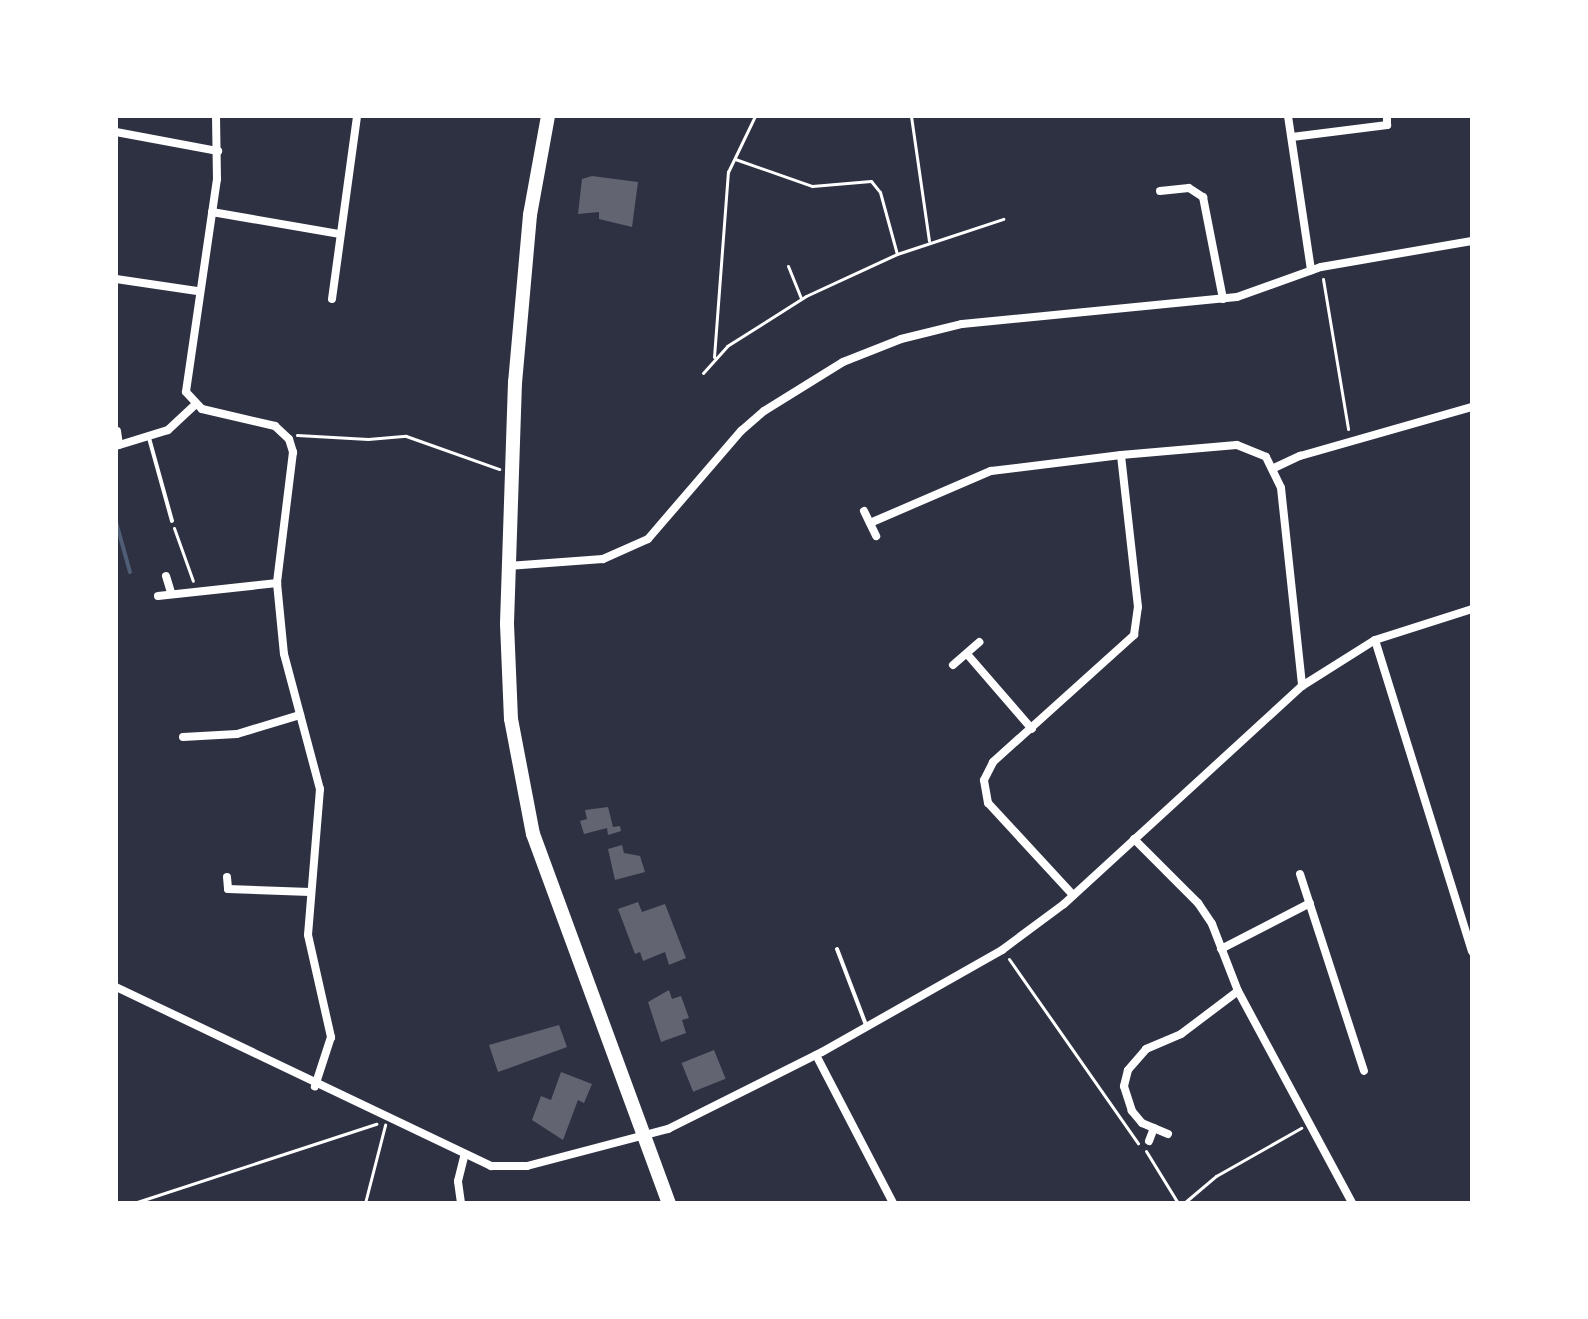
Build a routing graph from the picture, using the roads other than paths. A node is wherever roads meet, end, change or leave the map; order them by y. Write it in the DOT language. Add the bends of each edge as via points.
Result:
graph roads {
  1 [pos="216,116"];
  2 [pos="357,116"];
  3 [pos="548,116"];
  4 [pos="1288,116"];
  5 [pos="1387,116"];
  6 [pos="116,132"];
  7 [pos="1292,137"];
  8 [pos="218,151"];
  9 [pos="1160,191"];
  10 [pos="212,212"];
  11 [pos="340,234"];
  12 [pos="1472,241"];
  13 [pos="1311,270"];
  14 [pos="116,279"];
  15 [pos="197,291"];
  16 [pos="332,299"];
  17 [pos="1223,299"];
  18 [pos="195,405"];
  19 [pos="1472,407"];
  20 [pos="117,431"];
  21 [pos="149,438"];
  22 [pos="118,446"];
  23 [pos="1121,455"];
  24 [pos="1274,468"];
  25 [pos="864,511"];
  26 [pos="172,521"];
  27 [pos="870,523"];
  28 [pos="876,536"];
  29 [pos="508,566"];
  30 [pos="166,576"];
  31 [pos="277,583"];
  32 [pos="171,592"];
  33 [pos="158,596"];
  34 [pos="1472,609"];
  35 [pos="1375,640"];
  36 [pos="979,642"];
  37 [pos="967,654"];
  38 [pos="953,665"];
  39 [pos="1302,686"];
  40 [pos="300,715"];
  41 [pos="1032,729"];
  42 [pos="183,737"];
  43 [pos="1134,839"];
  44 [pos="1300,874"];
  45 [pos="227,877"];
  46 [pos="310,892"];
  47 [pos="1073,895"];
  48 [pos="1310,903"];
  49 [pos="837,949"];
  50 [pos="1221,949"];
  51 [pos="1472,951"];
  52 [pos="116,987"];
  53 [pos="1238,991"];
  54 [pos="867,1027"];
  55 [pos="816,1055"];
  56 [pos="1364,1071"];
  57 [pos="315,1086"];
  58 [pos="1154,1128"];
  59 [pos="1168,1134"];
  60 [pos="644,1135"];
  61 [pos="1149,1141"];
  62 [pos="464,1157"];
  63 [pos="461,1203"];
  64 [pos="669,1203"];
  65 [pos="893,1203"];
  66 [pos="1352,1203"];
  1 -- 8 [label="street"];
  2 -- 11 [label="street"];
  3 -- 29 [label="highway" via="530,215"];
  4 -- 7 [label="street"];
  5 -- 7 [label="street" via="1387,125"];
  6 -- 8 [label="street"];
  7 -- 13 [label="street"];
  8 -- 10 [label="street"];
  9 -- 17 [label="street" via="1189,188 1203,197"];
  10 -- 11 [label="street"];
  10 -- 15 [label="street"];
  11 -- 16 [label="street"];
  12 -- 13 [label="street"];
  13 -- 17 [label="street"];
  14 -- 15 [label="street"];
  15 -- 18 [label="street" via="186,376 186,392"];
  17 -- 29 [label="street" via="962,324 871,350 803,385 741,431 648,539 603,559"];
  18 -- 21 [label="street" via="168,430"];
  18 -- 31 [label="street" via="269,424 289,439 293,459"];
  19 -- 24 [label="street"];
  20 -- 22 [label="street"];
  21 -- 22 [label="street"];
  21 -- 26 [label="lane"];
  23 -- 24 [label="street" via="1237,445 1259,451"];
  23 -- 27 [label="street" via="991,471"];
  23 -- 41 [label="street" via="1137,626 1124,650"];
  24 -- 39 [label="street" via="1281,488"];
  25 -- 27 [label="street"];
  27 -- 28 [label="street"];
  29 -- 60 [label="highway" via="511,719 533,834"];
  30 -- 32 [label="street"];
  31 -- 32 [label="street"];
  31 -- 40 [label="street" via="284,654"];
  32 -- 33 [label="street"];
  34 -- 35 [label="street"];
  35 -- 39 [label="street"];
  35 -- 51 [label="street"];
  36 -- 37 [label="street"];
  37 -- 38 [label="street"];
  37 -- 41 [label="street"];
  39 -- 43 [label="street"];
  40 -- 42 [label="street" via="237,734"];
  40 -- 46 [label="street" via="320,789"];
  41 -- 47 [label="street" via="989,767 985,795"];
  43 -- 47 [label="street"];
  43 -- 50 [label="street" via="1198,903"];
  44 -- 48 [label="street"];
  45 -- 46 [label="street" via="228,889"];
  46 -- 57 [label="street" via="311,958 331,1037"];
  47 -- 54 [label="street" via="1002,950"];
  48 -- 50 [label="street"];
  48 -- 56 [label="street"];
  49 -- 54 [label="lane"];
  50 -- 53 [label="street"];
  52 -- 57 [label="street"];
  53 -- 58 [label="street" via="1181,1034 1146,1049 1132,1062 1124,1086 1128,1104 1142,1123"];
  53 -- 66 [label="street"];
  54 -- 55 [label="street"];
  55 -- 60 [label="street" via="668,1129"];
  55 -- 65 [label="street"];
  57 -- 62 [label="street"];
  58 -- 59 [label="street"];
  58 -- 61 [label="street"];
  60 -- 62 [label="street" via="515,1168"];
  60 -- 64 [label="highway"];
  62 -- 63 [label="street" via="458,1181"];
}
